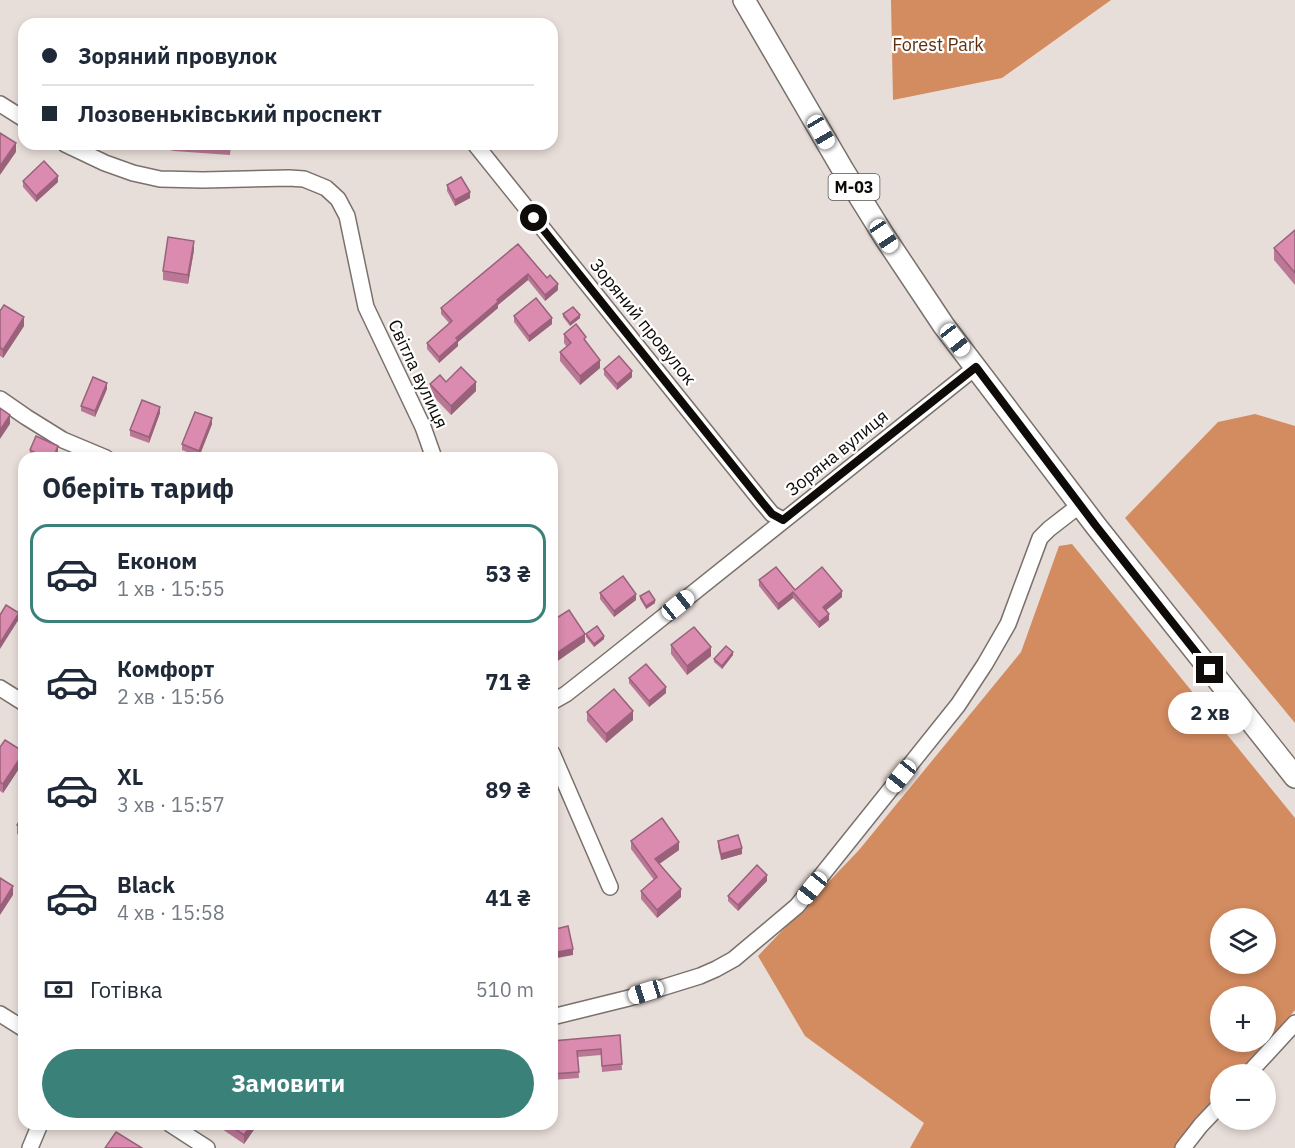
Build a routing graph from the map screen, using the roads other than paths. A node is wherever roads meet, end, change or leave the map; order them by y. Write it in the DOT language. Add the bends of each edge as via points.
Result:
graph roads {
  1 [pos="744,0"];
  2 [pos="0,104"];
  3 [pos="18,115"];
  4 [pos="77,150"];
  5 [pos="480,150"];
  6 [pos="976,367"];
  7 [pos="0,399"];
  8 [pos="92,452"];
  9 [pos="432,452"];
  10 [pos="1080,505"];
  11 [pos="783,520"];
  12 [pos="0,688"];
  13 [pos="18,699"];
  14 [pos="558,699"];
  15 [pos="558,767"];
  16 [pos="1295,777"];
  17 [pos="610,887"];
  18 [pos="0,1014"];
  19 [pos="558,1016"];
  20 [pos="1295,1023"];
  21 [pos="18,1025"];
  22 [pos="1257,1064"];
  23 [pos="1210,1116"];
  24 [pos="38,1130"];
  25 [pos="179,1130"];
  26 [pos="30,1148"];
  27 [pos="207,1148"];
  28 [pos="1184,1148"];
  1 -- 6 [label="highway, М-03" via="884,236"];
  2 -- 3 [label="street"];
  4 -- 9 [label="street, Світла вулиця" via="105,164 160,179 304,179 338,199 347,216 366,307"];
  5 -- 11 [label="street, Зоряний провулок" via="762,502"];
  6 -- 10 [label="highway, М-03"];
  6 -- 11 [label="street, Зоряна вулиця"];
  7 -- 8 [label="street" via="63,440"];
  10 -- 16 [label="highway, М-03"];
  10 -- 19 [label="street" via="1040,538 1008,624 958,705 797,906 734,959 716,969 629,998"];
  11 -- 14 [label="street, Зоряна вулиця"];
  12 -- 13 [label="street"];
  15 -- 17 [label="street"];
  18 -- 21 [label="street"];
  20 -- 22 [label="street"];
  23 -- 28 [label="street"];
  24 -- 26 [label="street"];
  25 -- 27 [label="street"];
}
